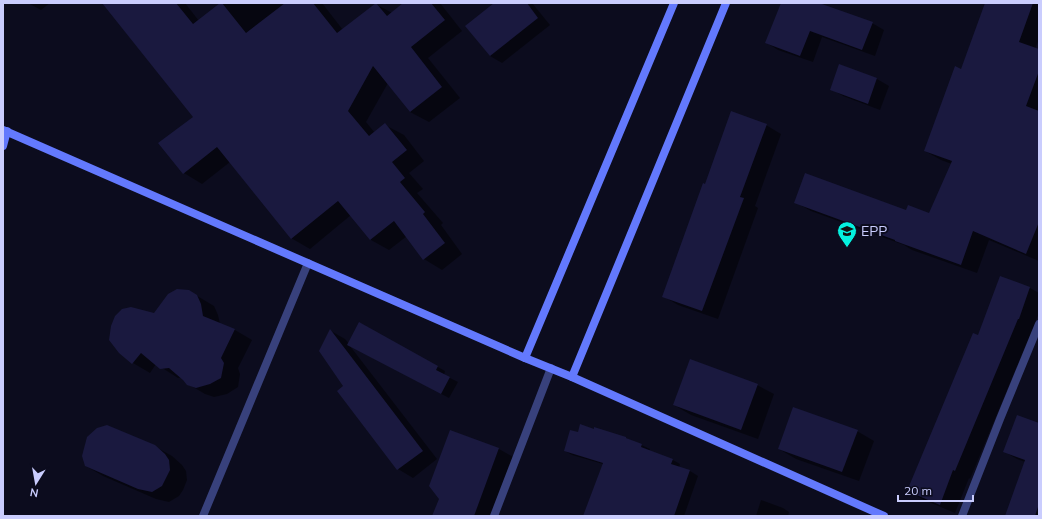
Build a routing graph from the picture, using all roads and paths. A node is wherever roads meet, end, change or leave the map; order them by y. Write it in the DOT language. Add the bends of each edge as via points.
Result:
graph roads {
  1 [pos="674,3"];
  2 [pos="726,3"];
  3 [pos="5,131"];
  4 [pos="3,146"];
  5 [pos="308,263"];
  6 [pos="1039,324"];
  7 [pos="525,358"];
  8 [pos="551,368"];
  9 [pos="572,377"];
  10 [pos="203,516"];
  11 [pos="494,516"];
  12 [pos="884,516"];
  13 [pos="962,516"];
  1 -- 7 [label="street"];
  2 -- 9 [label="street"];
  3 -- 4 [label="street"];
  3 -- 5 [label="street"];
  5 -- 7 [label="street"];
  5 -- 10 [label="street"];
  6 -- 13 [label="street"];
  7 -- 8 [label="street"];
  8 -- 9 [label="street"];
  8 -- 11 [label="street"];
  9 -- 12 [label="street"];
}
